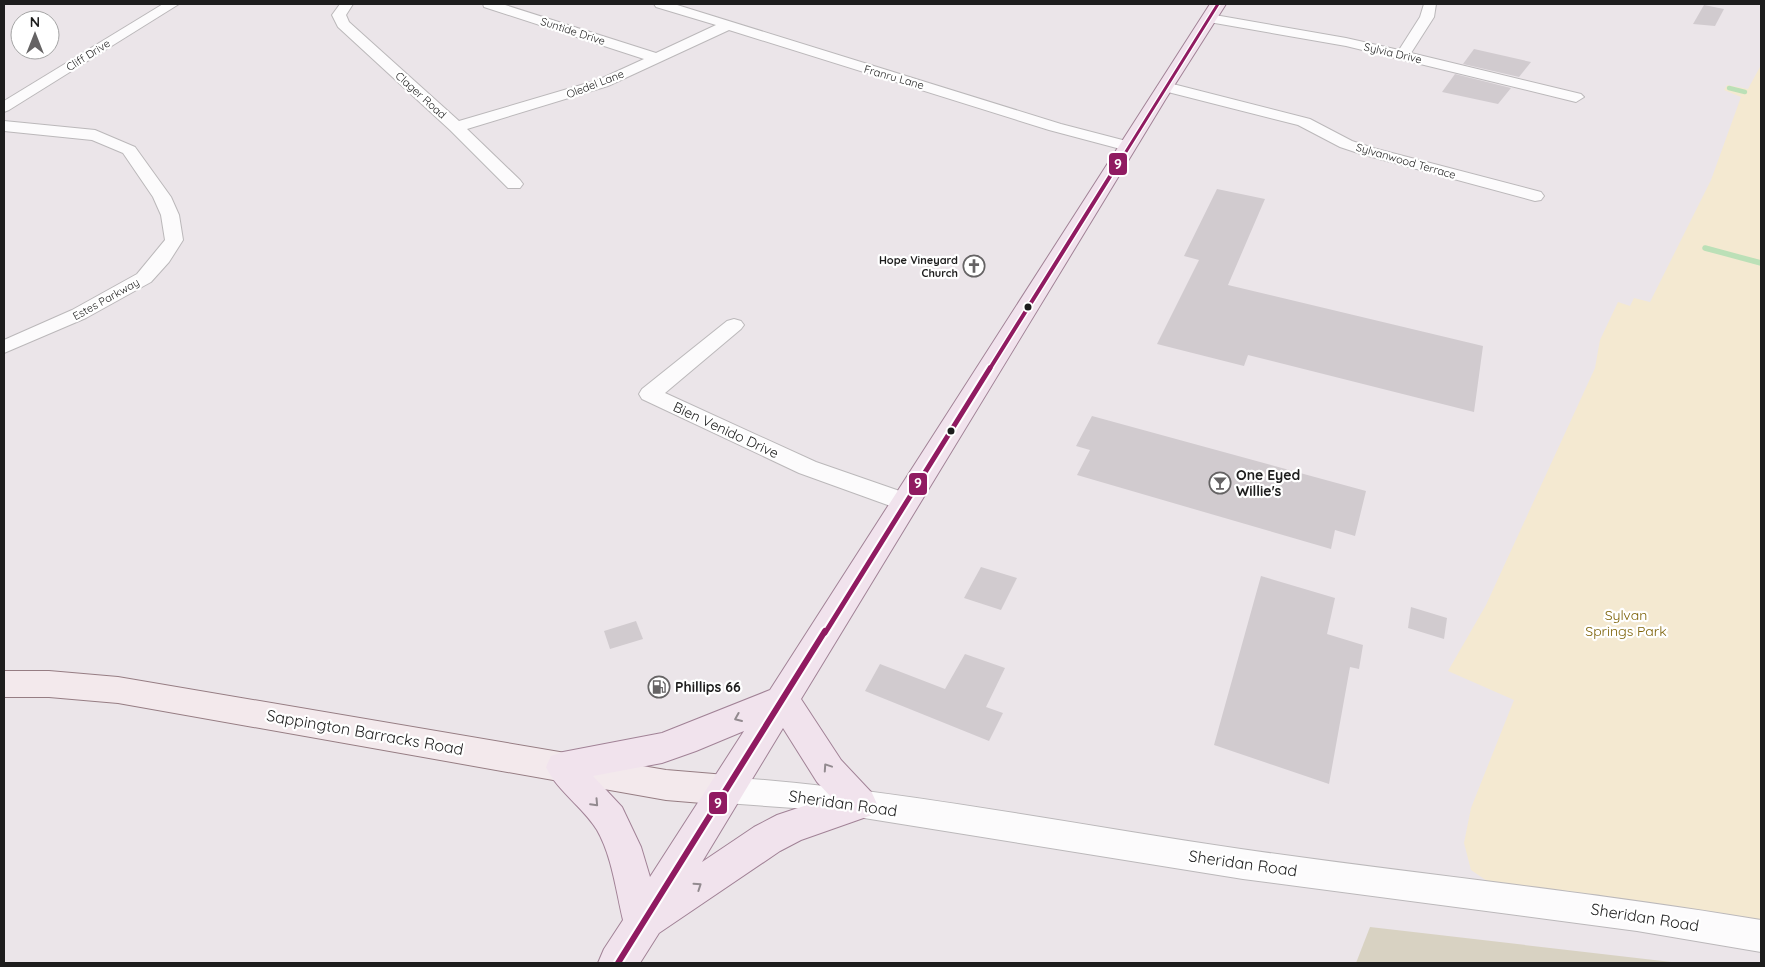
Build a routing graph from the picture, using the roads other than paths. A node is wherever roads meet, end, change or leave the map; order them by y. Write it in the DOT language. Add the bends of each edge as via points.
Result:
graph roads {
  1 [pos="172,4"];
  2 [pos="347,4"];
  3 [pos="489,4"];
  4 [pos="1430,4"];
  5 [pos="670,5"];
  6 [pos="1214,11"];
  7 [pos="728,25"];
  8 [pos="1404,55"];
  9 [pos="656,58"];
  10 [pos="1165,87"];
  11 [pos="1576,97"];
  12 [pos="4,107"];
  13 [pos="4,126"];
  14 [pos="456,127"];
  15 [pos="1128,146"];
  16 [pos="514,184"];
  17 [pos="1535,196"];
  18 [pos="734,325"];
  19 [pos="4,348"];
  20 [pos="906,502"];
  21 [pos="4,684"];
  22 [pos="783,699"];
  23 [pos="562,767"];
  24 [pos="726,790"];
  25 [pos="859,804"];
  26 [pos="643,923"];
  27 [pos="1761,936"];
  28 [pos="618,963"];
  1 -- 12 [label="street, Cliff Drive"];
  2 -- 14 [label="street, Clager Road" via="339,15 343,24"];
  3 -- 9 [label="street, Suntide Drive"];
  4 -- 8 [label="street" via="1427,17"];
  5 -- 7 [label="street, Franru Lane"];
  6 -- 8 [label="street, Sylvia Drive"];
  6 -- 10 [label="main road"];
  7 -- 9 [label="street, Oledel Lane"];
  7 -- 15 [label="street, Franru Lane" via="1054,127"];
  8 -- 11 [label="street, Sylvia Drive"];
  9 -- 14 [label="street, Oledel Lane" via="604,83"];
  10 -- 15 [label="main road"];
  10 -- 17 [label="street, Sylvanwood Terrace" via="1304,122 1367,151"];
  13 -- 19 [label="street, Estes Parkway" via="95,135 129,150 162,197 170,215 174,240 144,278 79,314"];
  14 -- 16 [label="street, Clager Road"];
  15 -- 20 [label="main road"];
  18 -- 20 [label="street, Bien Venido Drive" via="650,394 716,427 857,488"];
  20 -- 22 [label="main road"];
  21 -- 23 [label="street, Sappington Barracks Road" via="118,690"];
  22 -- 23 [label="main road, one-way" via="662,748"];
  22 -- 24 [label="main road"];
  25 -- 22 [label="main road, one-way" via="829,771"];
  23 -- 24 [label="street, Sappington Barracks Road" via="666,785"];
  23 -- 26 [label="main road, one-way" via="609,818 623,847"];
  24 -- 25 [label="street, Sheridan Road" via="808,796"];
  24 -- 26 [label="main road"];
  26 -- 25 [label="main road, one-way" via="767,839 790,827"];
  25 -- 27 [label="street, Sheridan Road" via="1243,864 1628,914"];
  26 -- 28 [label="main road"];
}
